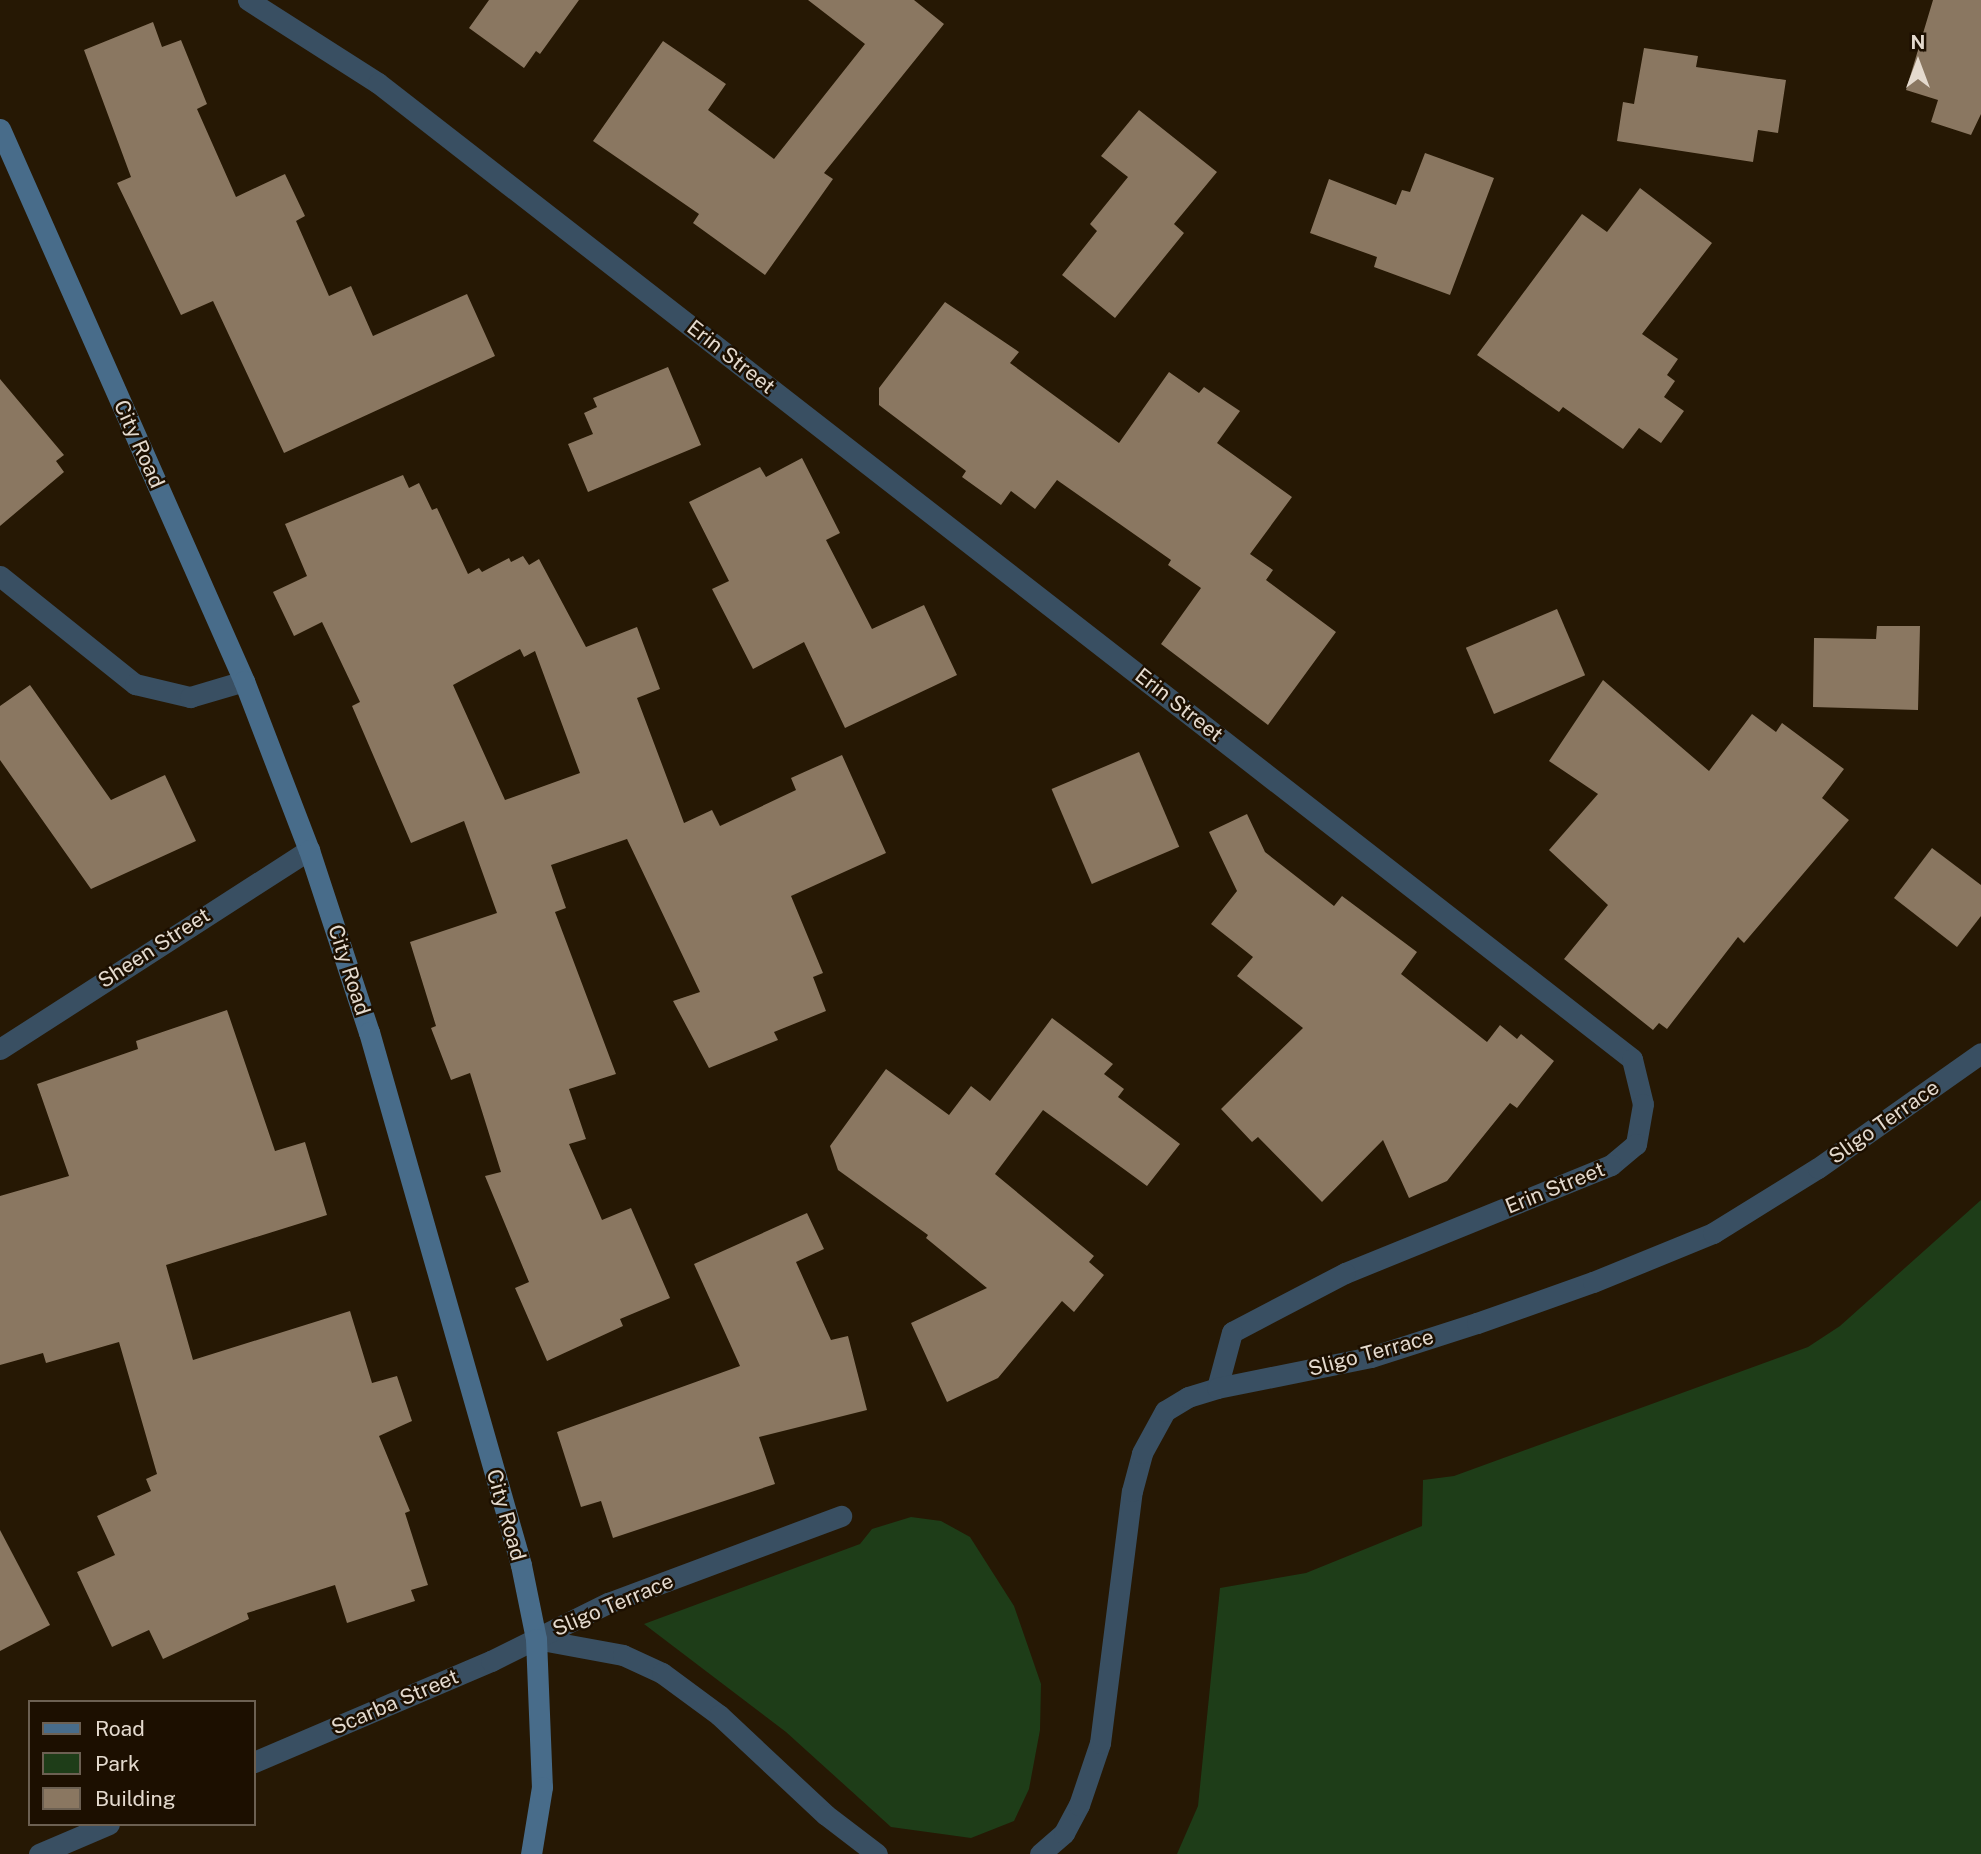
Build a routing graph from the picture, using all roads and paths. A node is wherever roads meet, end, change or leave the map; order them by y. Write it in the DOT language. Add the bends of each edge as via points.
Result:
graph roads {
  1 [pos="248,0"];
  2 [pos="0,129"];
  3 [pos="0,576"];
  4 [pos="244,681"];
  5 [pos="309,850"];
  6 [pos="0,1048"];
  7 [pos="1981,1052"];
  8 [pos="1217,1388"];
  9 [pos="841,1516"];
  10 [pos="536,1639"];
  11 [pos="256,1761"];
  12 [pos="104,1826"];
  13 [pos="39,1854"];
  14 [pos="531,1854"];
  15 [pos="877,1854"];
  16 [pos="1040,1854"];
  1 -- 8 [label="street, Erin Street" via="378,83 1632,1059 1643,1104 1636,1144 1611,1166 1345,1273 1232,1332"];
  2 -- 4 [label="street, City Road"];
  3 -- 4 [label="street" via="135,684 190,697"];
  4 -- 5 [label="street, City Road"];
  5 -- 6 [label="street, Sheen Street"];
  5 -- 10 [label="street, City Road" via="422,1214 521,1565"];
  7 -- 8 [label="street, Sligo Terrace" via="1818,1168 1713,1233 1593,1282 1371,1357"];
  8 -- 16 [label="street, Sligo Terrace" via="1164,1411 1142,1453 1132,1491 1100,1743 1079,1805 1064,1833"];
  9 -- 10 [label="street, Sligo Terrace" via="608,1603"];
  10 -- 11 [label="street, Scarba Street"];
  10 -- 14 [label="street, City Road" via="542,1787"];
  10 -- 15 [label="street, Sligo Terrace" via="623,1656 662,1673 719,1715 826,1815"];
  12 -- 13 [label="street"];
}
